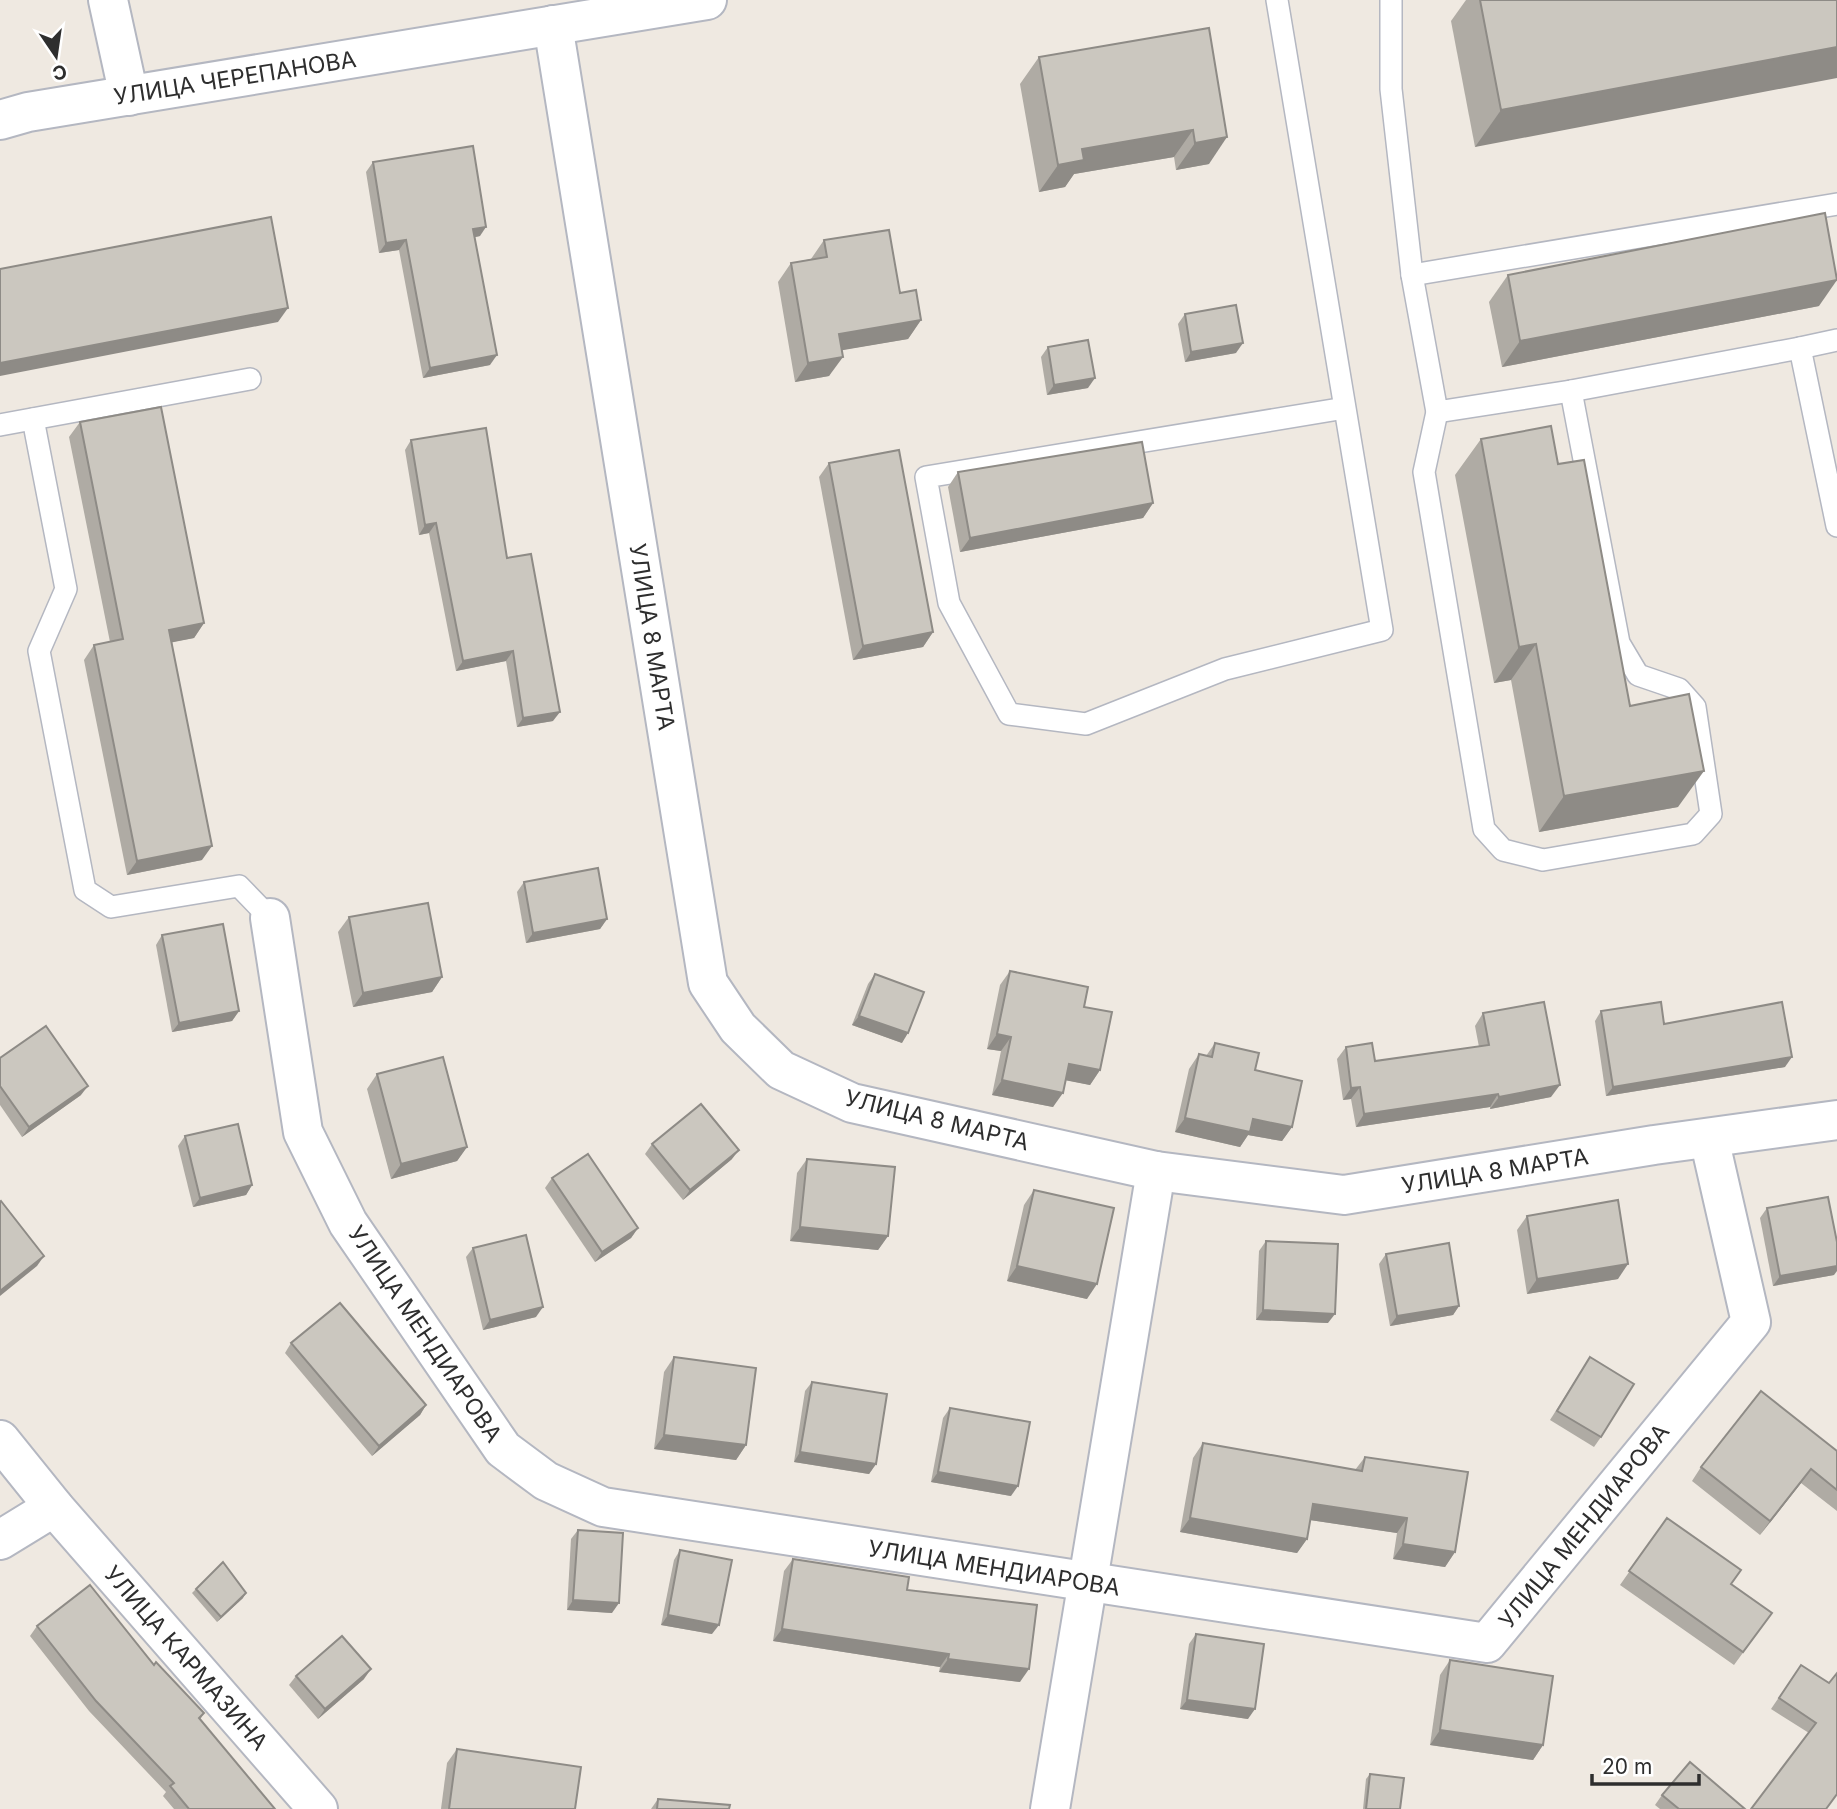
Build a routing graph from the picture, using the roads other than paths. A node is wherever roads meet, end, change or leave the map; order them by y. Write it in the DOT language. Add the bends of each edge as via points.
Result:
graph roads {
  1 [pos="108,0"];
  2 [pos="1278,0"];
  3 [pos="1391,0"];
  4 [pos="684,2"];
  5 [pos="553,26"];
  6 [pos="129,96"];
  7 [pos="0,120"];
  8 [pos="1837,204"];
  9 [pos="1412,275"];
  10 [pos="1837,341"];
  11 [pos="1800,348"];
  12 [pos="250,379"];
  13 [pos="1571,391"];
  14 [pos="1345,408"];
  15 [pos="1437,412"];
  16 [pos="33,419"];
  17 [pos="0,425"];
  18 [pos="1837,526"];
  19 [pos="270,918"];
  20 [pos="1837,1120"];
  21 [pos="1709,1138"];
  22 [pos="1156,1171"];
  23 [pos="0,1440"];
  24 [pos="54,1507"];
  25 [pos="0,1540"];
  26 [pos="1088,1583"];
  27 [pos="318,1809"];
  28 [pos="1050,1809"];
  1 -- 6 [label="street"];
  2 -- 14 [label="lane"];
  3 -- 9 [label="lane" via="1391,89"];
  4 -- 5 [label="street, УЛИЦА ЧЕРЕПАНОВА"];
  5 -- 6 [label="street, УЛИЦА ЧЕРЕПАНОВА"];
  5 -- 22 [label="street, УЛИЦА 8 МАРТА" via="708,983 738,1028 781,1070 852,1103"];
  6 -- 7 [label="street, УЛИЦА ЧЕРЕПАНОВА" via="28,111"];
  8 -- 9 [label="lane"];
  9 -- 15 [label="lane"];
  10 -- 11 [label="lane"];
  11 -- 13 [label="lane"];
  11 -- 18 [label="lane"];
  12 -- 16 [label="lane"];
  13 -- 15 [label="lane"];
  13 -- 15 [label="lane" via="1619,643 1638,675 1679,689 1695,707 1711,814 1693,834 1543,860 1503,850 1484,829 1424,472"];
  14 -- 14 [label="lane" via="926,477 948,603 1009,714 1086,724 1226,669 1382,630"];
  16 -- 17 [label="lane"];
  16 -- 19 [label="lane" via="66,589 39,651 85,890 111,907 239,886"];
  19 -- 26 [label="street, УЛИЦА МЕНДИАРОВА" via="303,1132 348,1223 503,1449 547,1481 603,1507"];
  20 -- 21 [label="street, УЛИЦА 8 МАРТА"];
  21 -- 22 [label="street, УЛИЦА 8 МАРТА" via="1344,1195"];
  21 -- 26 [label="street, УЛИЦА МЕНДИАРОВА" via="1751,1322 1487,1643"];
  22 -- 26 [label="street"];
  23 -- 24 [label="street"];
  24 -- 25 [label="street"];
  24 -- 27 [label="street, УЛИЦА КАРМАЗИНА"];
  26 -- 28 [label="street"];
}
